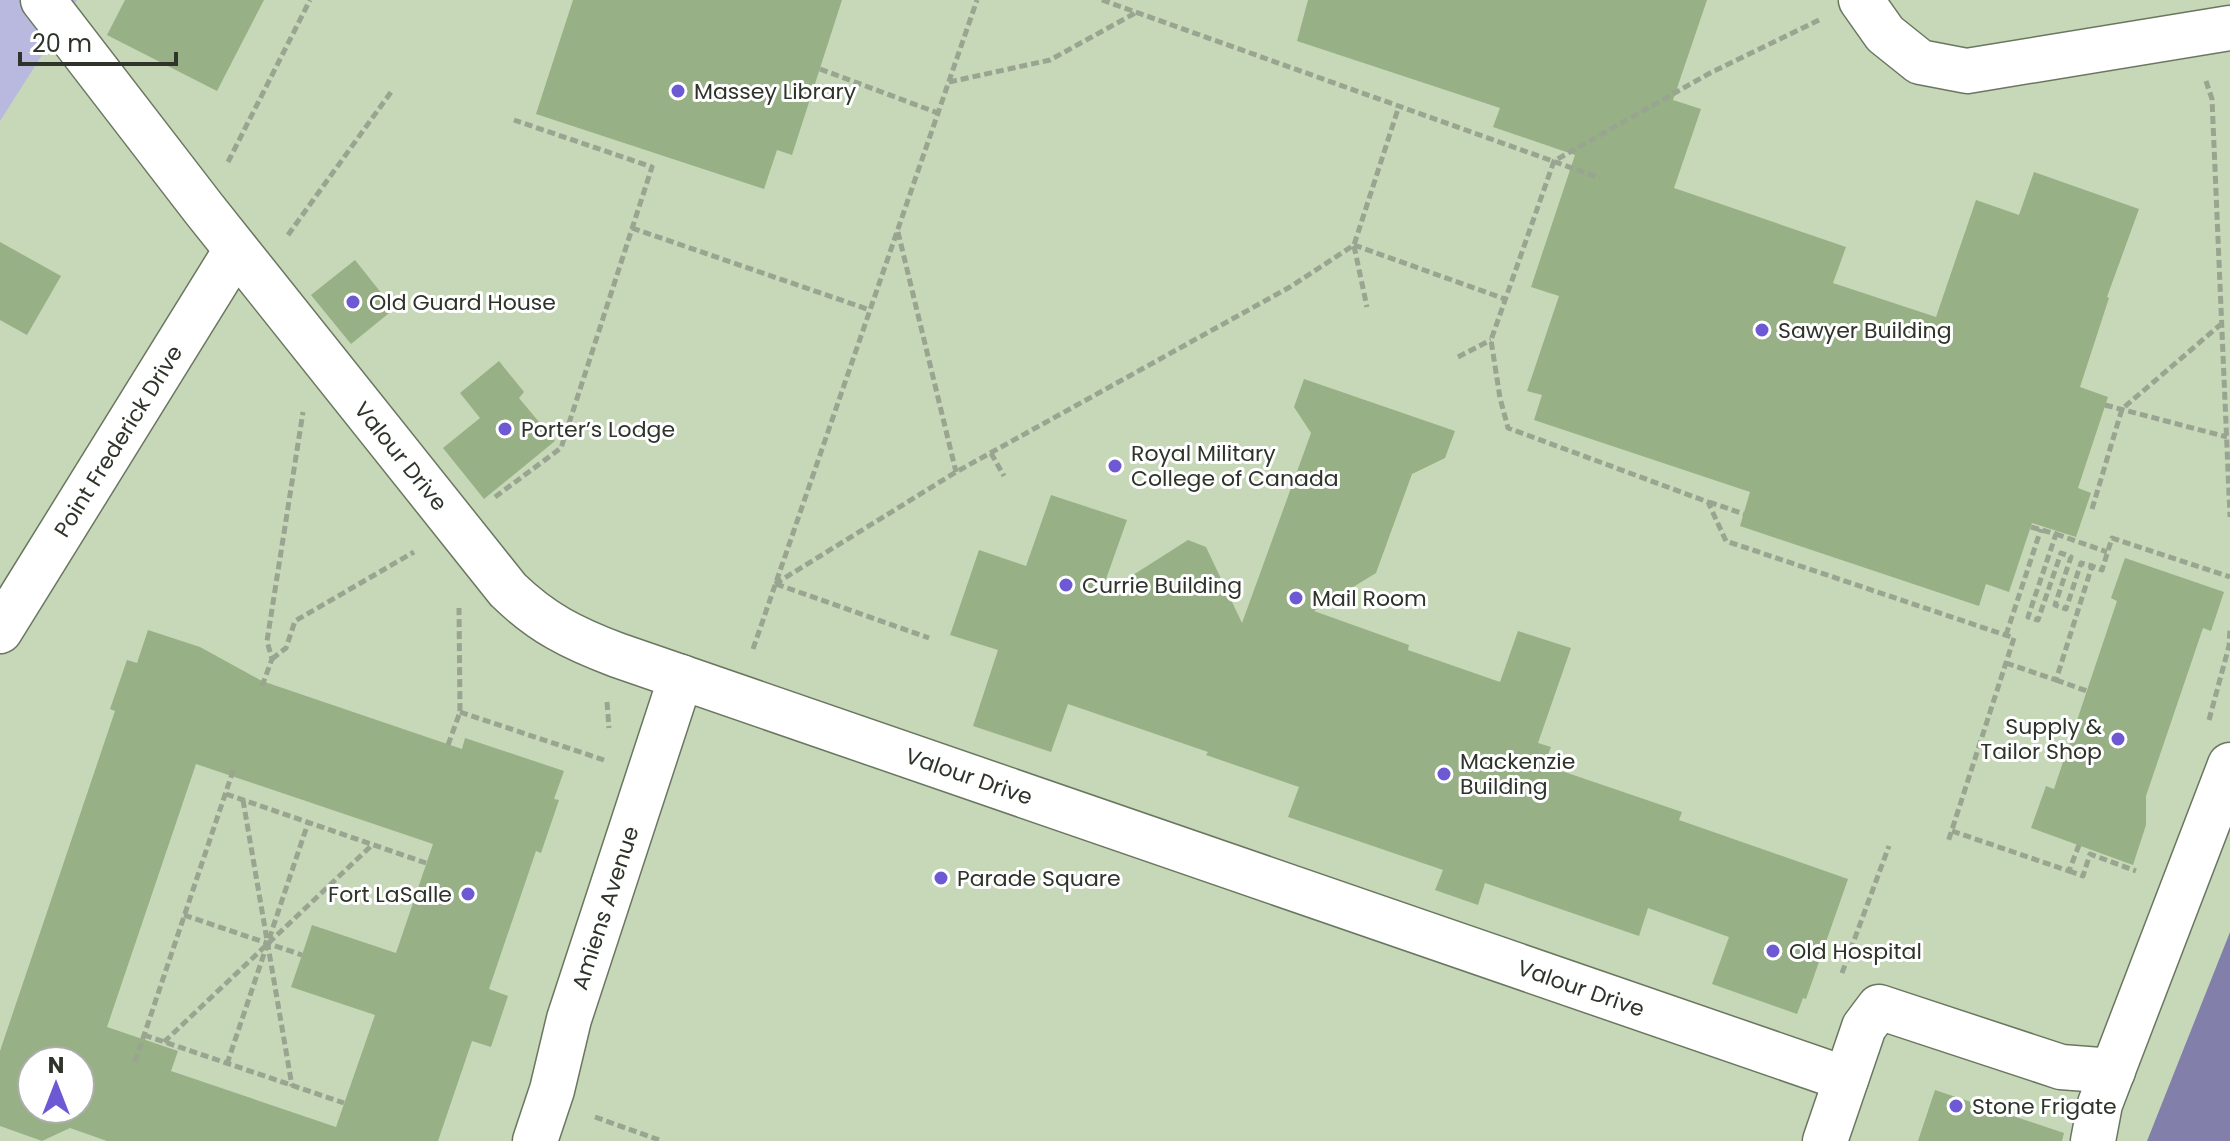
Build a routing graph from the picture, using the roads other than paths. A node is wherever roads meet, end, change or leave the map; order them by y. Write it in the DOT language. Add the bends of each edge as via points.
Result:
graph roads {
  1 [pos="43,0"];
  2 [pos="1846,7"];
  3 [pos="2230,28"];
  4 [pos="236,250"];
  5 [pos="0,631"];
  6 [pos="681,677"];
  7 [pos="2230,765"];
  8 [pos="2113,1071"];
  9 [pos="1846,1079"];
  10 [pos="542,1121"];
  11 [pos="1825,1141"];
  12 [pos="2093,1141"];
  1 -- 4 [label="street, Valour Drive"];
  2 -- 3 [label="street" via="1920,62 1967,71"];
  4 -- 5 [label="street, Point Frederick Drive"];
  4 -- 6 [label="street, Valour Drive" via="508,590 533,614 562,632"];
  6 -- 9 [label="street, Valour Drive"];
  6 -- 10 [label="street, Amiens Avenue" via="569,1019"];
  7 -- 8 [label="street"];
  8 -- 9 [label="street" via="2061,1067 1879,1007 1864,1027"];
  8 -- 12 [label="street"];
  9 -- 11 [label="street"];
}
